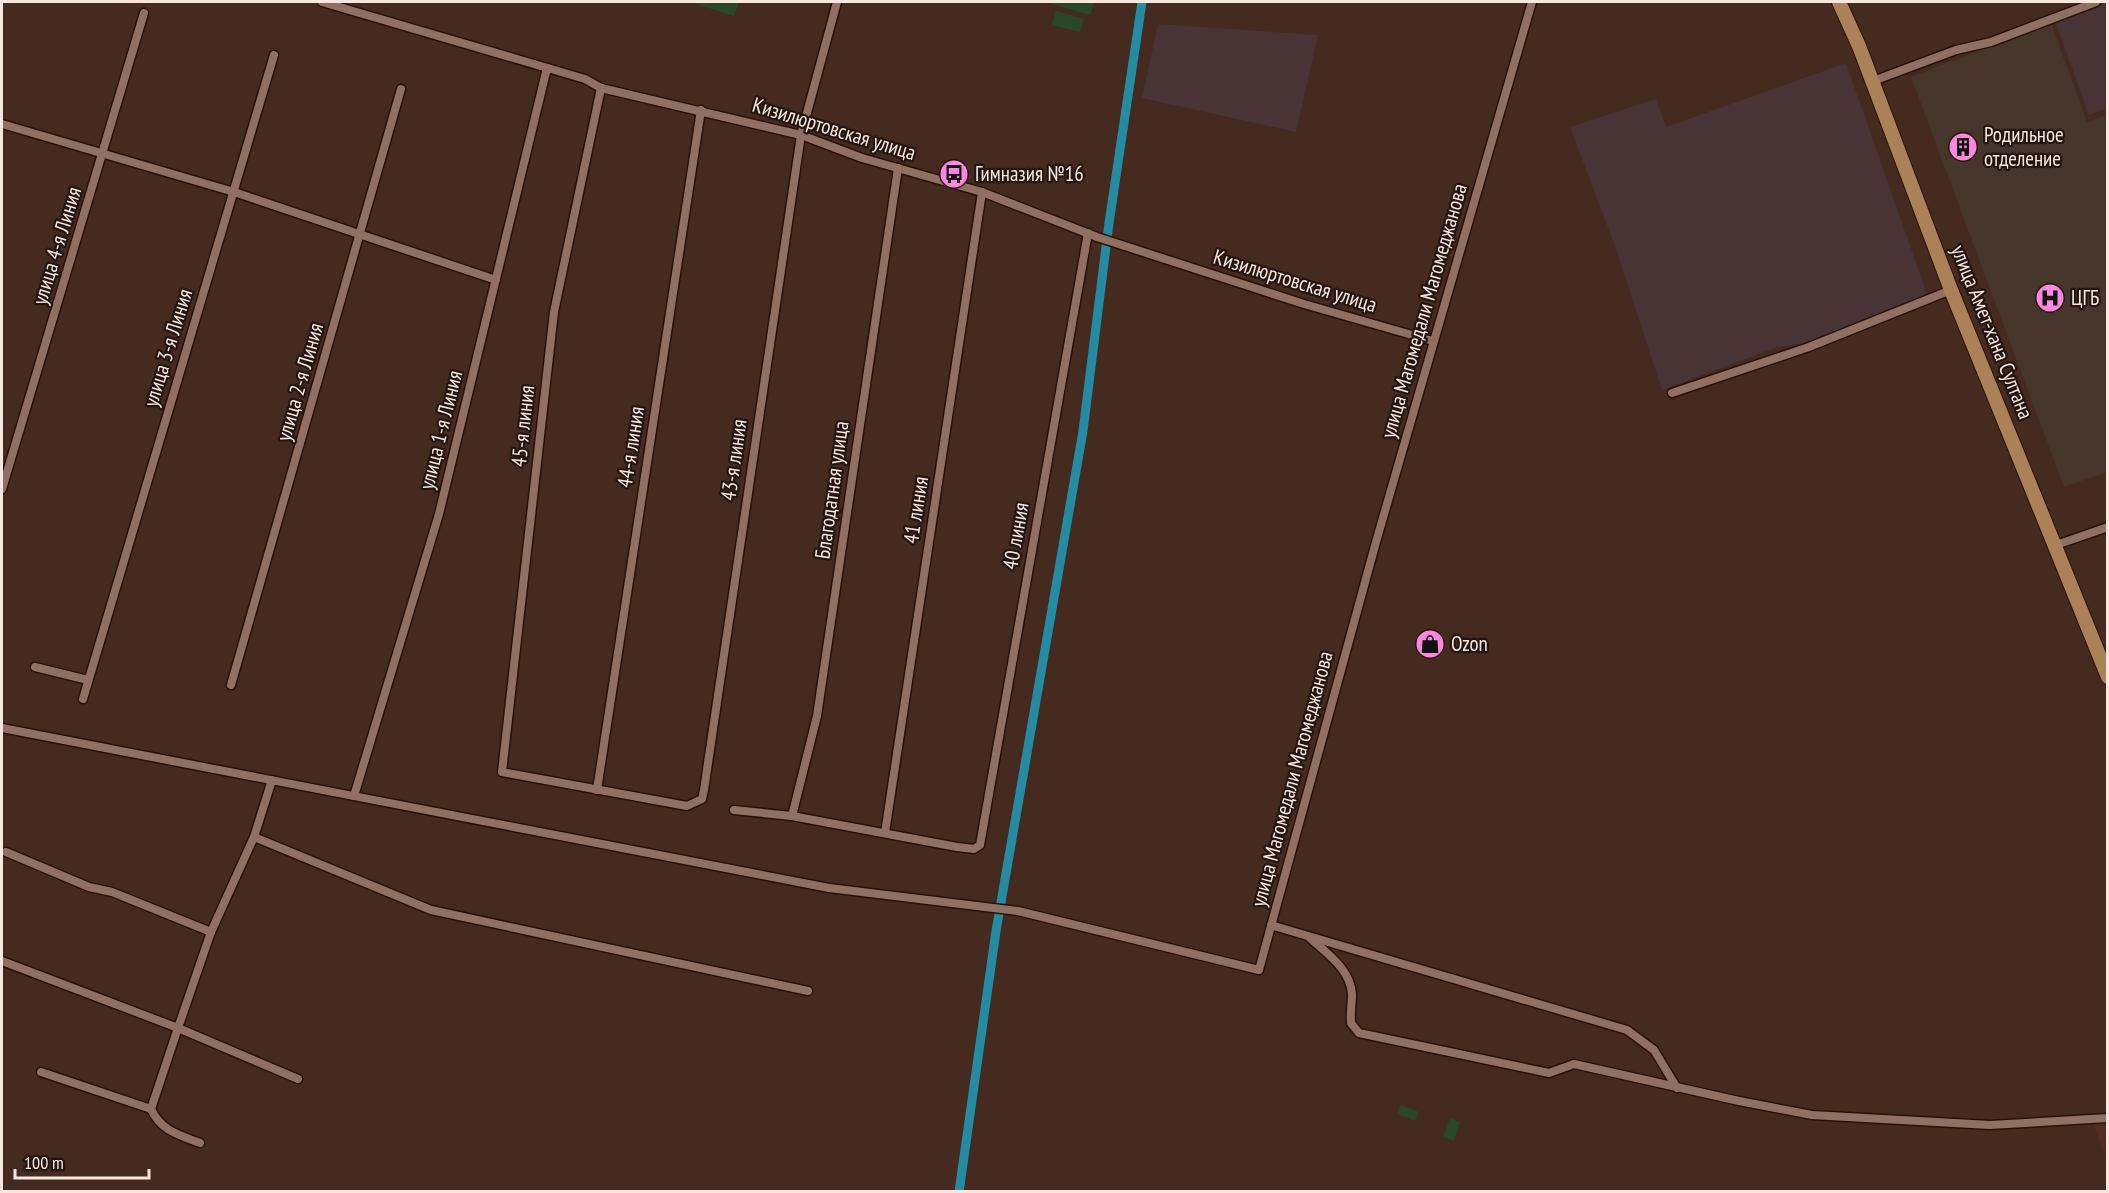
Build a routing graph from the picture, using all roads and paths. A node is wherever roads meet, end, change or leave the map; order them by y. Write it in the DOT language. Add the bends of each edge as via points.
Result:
graph roads {
  1 [pos="322,2"];
  2 [pos="837,2"];
  3 [pos="1532,2"];
  4 [pos="1839,2"];
  5 [pos="2096,2"];
  6 [pos="144,13"];
  7 [pos="274,55"];
  8 [pos="547,68"];
  9 [pos="1873,81"];
  10 [pos="601,88"];
  11 [pos="401,89"];
  12 [pos="701,110"];
  13 [pos="2,124"];
  14 [pos="801,135"];
  15 [pos="103,154"];
  16 [pos="898,168"];
  17 [pos="234,192"];
  18 [pos="982,192"];
  19 [pos="1088,233"];
  20 [pos="362,235"];
  21 [pos="496,280"];
  22 [pos="1951,290"];
  23 [pos="1433,341"];
  24 [pos="1671,393"];
  25 [pos="2,489"];
  26 [pos="2108,527"];
  27 [pos="2056,545"];
  28 [pos="35,667"];
  29 [pos="2108,677"];
  30 [pos="88,680"];
  31 [pos="231,685"];
  32 [pos="83,699"];
  33 [pos="2,728"];
  34 [pos="272,780"];
  35 [pos="597,790"];
  36 [pos="354,796"];
  37 [pos="734,810"];
  38 [pos="792,816"];
  39 [pos="885,833"];
  40 [pos="254,837"];
  41 [pos="6,852"];
  42 [pos="1271,925"];
  43 [pos="211,932"];
  44 [pos="1309,937"];
  45 [pos="2,961"];
  46 [pos="808,991"];
  47 [pos="178,1028"];
  48 [pos="41,1072"];
  49 [pos="298,1079"];
  50 [pos="1677,1088"];
  51 [pos="151,1109"];
  52 [pos="2108,1118"];
  53 [pos="200,1143"];
  1 -- 8 [label="street, Кизилюртовская улица"];
  2 -- 14 [label="street, 43-я линия"];
  3 -- 23 [label="street, улица Магомедали Магомеджановa"];
  4 -- 9 [label="main road, улица Амет-хана Султана"];
  5 -- 9 [label="street"];
  6 -- 15 [label="street, улица 4-я Линия"];
  7 -- 17 [label="street, улица 3-я Линия"];
  8 -- 10 [label="street, Кизилюртовская улица"];
  8 -- 21 [label="street, улица 1-я Линия"];
  9 -- 22 [label="main road, улица Амет-хана Султана"];
  10 -- 12 [label="street, Кизилюртовская улица"];
  10 -- 35 [label="street, 45-я линия" via="554,312 501,772"];
  11 -- 20 [label="street, улица 2-я Линия"];
  12 -- 14 [label="street, Кизилюртовская улица"];
  12 -- 35 [label="street, 44-я линия"];
  13 -- 15 [label="street"];
  14 -- 16 [label="street, Кизилюртовская улица"];
  14 -- 35 [label="street, 43-я линия" via="702,799 687,806"];
  15 -- 17 [label="street"];
  15 -- 25 [label="street, улица 4-я Линия"];
  16 -- 18 [label="street, Кизилюртовская улица"];
  16 -- 38 [label="street, Благодатная улица" via="817,716"];
  17 -- 20 [label="street"];
  17 -- 30 [label="street, улица 3-я Линия"];
  18 -- 19 [label="street, Кизилюртовская улица"];
  18 -- 39 [label="street, 41 линия"];
  19 -- 23 [label="street, Кизилюртовская улица" via="1304,304"];
  19 -- 39 [label="street, 40 линия" via="980,845 974,849"];
  20 -- 21 [label="street"];
  20 -- 31 [label="street, улица 2-я Линия"];
  21 -- 36 [label="street, улица 1-я Линия" via="439,514"];
  22 -- 24 [label="street" via="1809,348"];
  22 -- 27 [label="main road, улица Амет-хана Султана"];
  23 -- 42 [label="street, улица Магомедали Магомеджановa"];
  26 -- 27 [label="street"];
  27 -- 29 [label="main road, улица Амет-хана Султана"];
  28 -- 30 [label="street"];
  30 -- 32 [label="street, улица 3-я Линия"];
  33 -- 34 [label="street"];
  34 -- 36 [label="street"];
  34 -- 40 [label="street"];
  36 -- 42 [label="street" via="829,888 1018,911 1259,970"];
  37 -- 38 [label="street"];
  38 -- 39 [label="street"];
  40 -- 43 [label="street"];
  40 -- 46 [label="street" via="431,910"];
  41 -- 43 [label="street"];
  42 -- 44 [label="street, улица Магомедали Магомеджановa"];
  43 -- 47 [label="street"];
  44 -- 50 [label="street, улица Магомедали Магомеджановa" via="1627,1030 1654,1050"];
  44 -- 50 [label="street" via="1343,968 1349,979 1351,1023 1359,1033 1549,1073 1574,1064"];
  45 -- 47 [label="street"];
  47 -- 49 [label="street"];
  47 -- 51 [label="street"];
  48 -- 51 [label="street"];
  50 -- 52 [label="street" via="1839,1117 1990,1125"];
  51 -- 53 [label="street" via="165,1129"];
}
